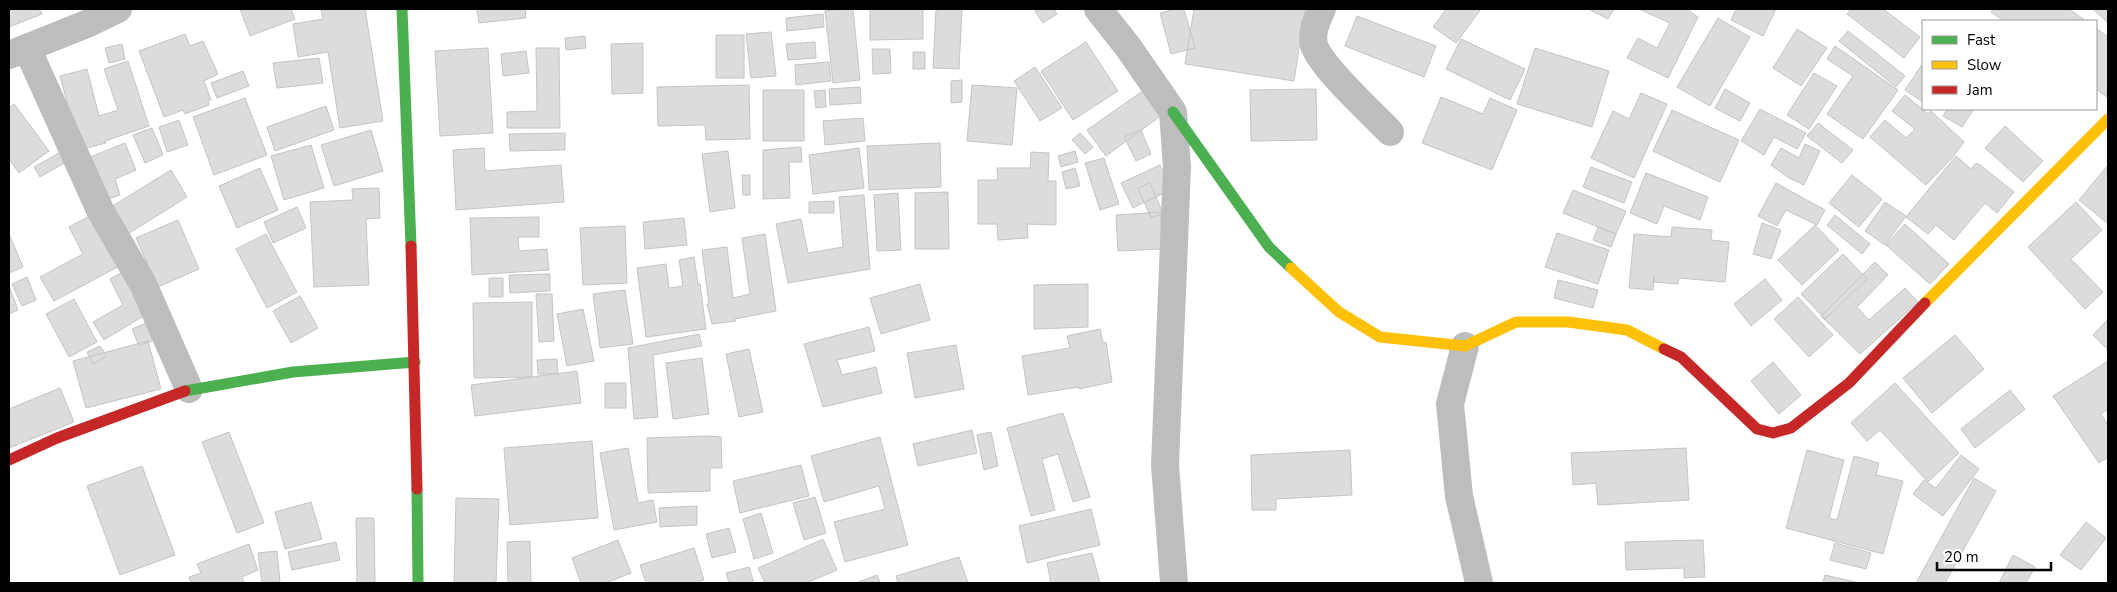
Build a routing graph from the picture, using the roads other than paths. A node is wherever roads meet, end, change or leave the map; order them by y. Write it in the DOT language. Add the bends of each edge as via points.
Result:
graph roads {
  1 [pos="118,9"];
  2 [pos="402,9"];
  3 [pos="1098,9"];
  4 [pos="1322,9"];
  5 [pos="18,51"];
  6 [pos="1173,112"];
  7 [pos="2108,119"];
  8 [pos="1390,132"];
  9 [pos="1465,346"];
  10 [pos="415,362"];
  11 [pos="189,389"];
  12 [pos="9,460"];
  13 [pos="418,583"];
  14 [pos="1174,583"];
  15 [pos="1479,583"];
  1 -- 5 [label="street"];
  2 -- 10 [label="street"];
  3 -- 6 [label="street"];
  4 -- 8 [label="street" via="1314,24 1314,45 1324,63"];
  5 -- 11 [label="street" via="100,210 143,284"];
  6 -- 9 [label="street" via="1269,247 1339,312 1380,337"];
  6 -- 14 [label="street" via="1177,166 1165,464"];
  7 -- 9 [label="street" via="1849,382 1791,428 1773,433 1757,429 1681,357 1628,330 1568,322 1516,322"];
  9 -- 15 [label="street" via="1450,404 1459,496"];
  10 -- 11 [label="street" via="293,372"];
  10 -- 13 [label="street"];
  11 -- 12 [label="street" via="57,438"];
}
